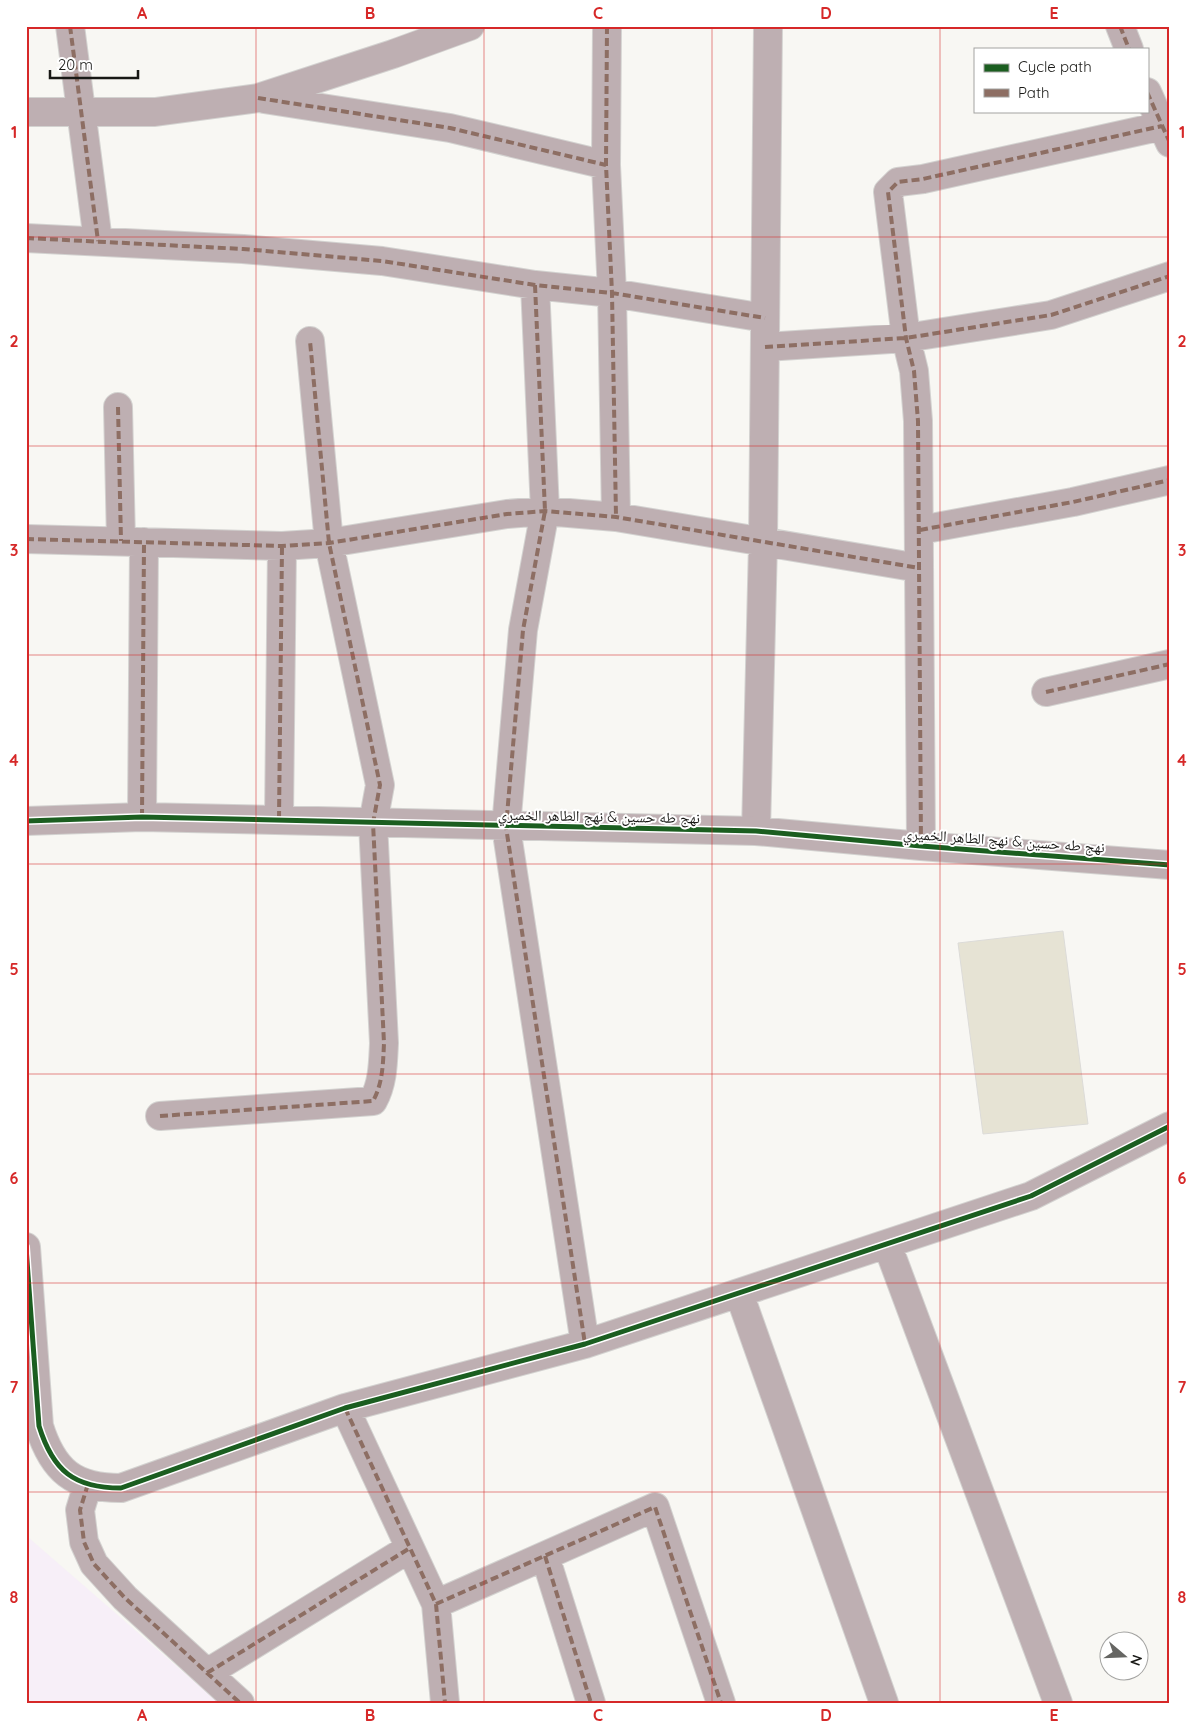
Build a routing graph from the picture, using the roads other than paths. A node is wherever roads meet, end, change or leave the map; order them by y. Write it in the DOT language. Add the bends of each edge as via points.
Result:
graph roads {
  1 [pos="70,26"];
  2 [pos="470,26"];
  3 [pos="608,26"];
  4 [pos="768,26"];
  5 [pos="1120,26"];
  6 [pos="1129,48"];
  7 [pos="1148,94"];
  8 [pos="258,98"];
  9 [pos="26,112"];
  10 [pos="82,112"];
  11 [pos="1166,134"];
  12 [pos="606,166"];
  13 [pos="26,238"];
  14 [pos="98,241"];
  15 [pos="1170,276"];
  16 [pos="535,284"];
  17 [pos="612,293"];
  18 [pos="765,318"];
  19 [pos="906,338"];
  20 [pos="310,341"];
  21 [pos="765,347"];
  22 [pos="118,407"];
  23 [pos="1170,480"];
  24 [pos="545,511"];
  25 [pos="616,517"];
  26 [pos="920,530"];
  27 [pos="26,539"];
  28 [pos="132,542"];
  29 [pos="329,543"];
  30 [pos="764,543"];
  31 [pos="282,546"];
  32 [pos="920,568"];
  33 [pos="1170,664"];
  34 [pos="1046,692"];
  35 [pos="142,817"];
  36 [pos="279,819"];
  37 [pos="26,820"];
  38 [pos="373,824"];
  39 [pos="506,827"];
  40 [pos="756,831"];
  41 [pos="921,846"];
  42 [pos="1170,865"];
  43 [pos="160,1116"];
  44 [pos="1170,1126"];
  45 [pos="887,1244"];
  46 [pos="26,1247"];
  47 [pos="739,1293"];
  48 [pos="585,1344"];
  49 [pos="345,1408"];
  50 [pos="88,1484"];
  51 [pos="410,1548"];
  52 [pos="545,1556"];
  53 [pos="436,1604"];
  54 [pos="207,1673"];
  55 [pos="240,1703"];
  56 [pos="445,1703"];
  57 [pos="591,1703"];
  58 [pos="721,1703"];
  59 [pos="884,1703"];
  60 [pos="1058,1703"];
  1 -- 10 [label="street"];
  2 -- 8 [label="street"];
  3 -- 12 [label="street"];
  4 -- 18 [label="street"];
  5 -- 6 [label="street"];
  7 -- 11 [label="street"];
  8 -- 10 [label="street" via="155,112"];
  8 -- 12 [label="street" via="450,128"];
  9 -- 10 [label="street"];
  10 -- 14 [label="street"];
  11 -- 19 [label="street" via="898,182 892,186 888,199"];
  12 -- 17 [label="street"];
  13 -- 14 [label="street"];
  14 -- 16 [label="street" via="382,261"];
  15 -- 19 [label="street" via="1052,315"];
  16 -- 17 [label="street"];
  16 -- 24 [label="street"];
  17 -- 18 [label="street"];
  17 -- 25 [label="street"];
  18 -- 21 [label="street"];
  19 -- 21 [label="street"];
  19 -- 26 [label="street" via="914,371 918,421"];
  20 -- 29 [label="street"];
  21 -- 30 [label="street"];
  22 -- 28 [label="street"];
  23 -- 26 [label="street" via="1073,502"];
  24 -- 25 [label="street"];
  24 -- 29 [label="street" via="507,514"];
  24 -- 39 [label="street" via="523,630"];
  25 -- 30 [label="street"];
  26 -- 32 [label="street"];
  27 -- 28 [label="street"];
  28 -- 31 [label="street"];
  28 -- 35 [label="street"];
  29 -- 31 [label="street"];
  29 -- 38 [label="street" via="380,785"];
  30 -- 32 [label="street"];
  30 -- 40 [label="street"];
  31 -- 36 [label="street"];
  32 -- 41 [label="street"];
  33 -- 34 [label="street"];
  35 -- 36 [label="street, نهج طه حسين & نهج الطاهر الخميري"];
  35 -- 37 [label="street, نهج طه حسين & نهج الطاهر الخميري"];
  36 -- 38 [label="street, نهج طه حسين & نهج الطاهر الخميري"];
  38 -- 39 [label="street, نهج طه حسين & نهج الطاهر الخميري"];
  38 -- 43 [label="street" via="384,1043 382,1075 373,1101"];
  39 -- 40 [label="street, نهج طه حسين & نهج الطاهر الخميري"];
  39 -- 48 [label="street"];
  40 -- 41 [label="street, نهج طه حسين & نهج الطاهر الخميري"];
  41 -- 42 [label="street, نهج طه حسين & نهج الطاهر الخميري"];
  44 -- 45 [label="street" via="1031,1196"];
  45 -- 47 [label="street"];
  45 -- 60 [label="street"];
  46 -- 50 [label="street" via="39,1426 46,1448 59,1466"];
  47 -- 48 [label="street"];
  47 -- 59 [label="street"];
  48 -- 49 [label="street"];
  49 -- 50 [label="street" via="121,1488 98,1488"];
  49 -- 51 [label="street"];
  50 -- 54 [label="street" via="80,1510 84,1542 94,1564 125,1598"];
  51 -- 53 [label="street"];
  51 -- 54 [label="street"];
  52 -- 53 [label="street"];
  52 -- 57 [label="street"];
  52 -- 58 [label="street" via="655,1507"];
  53 -- 56 [label="street"];
  54 -- 55 [label="street"];
}
